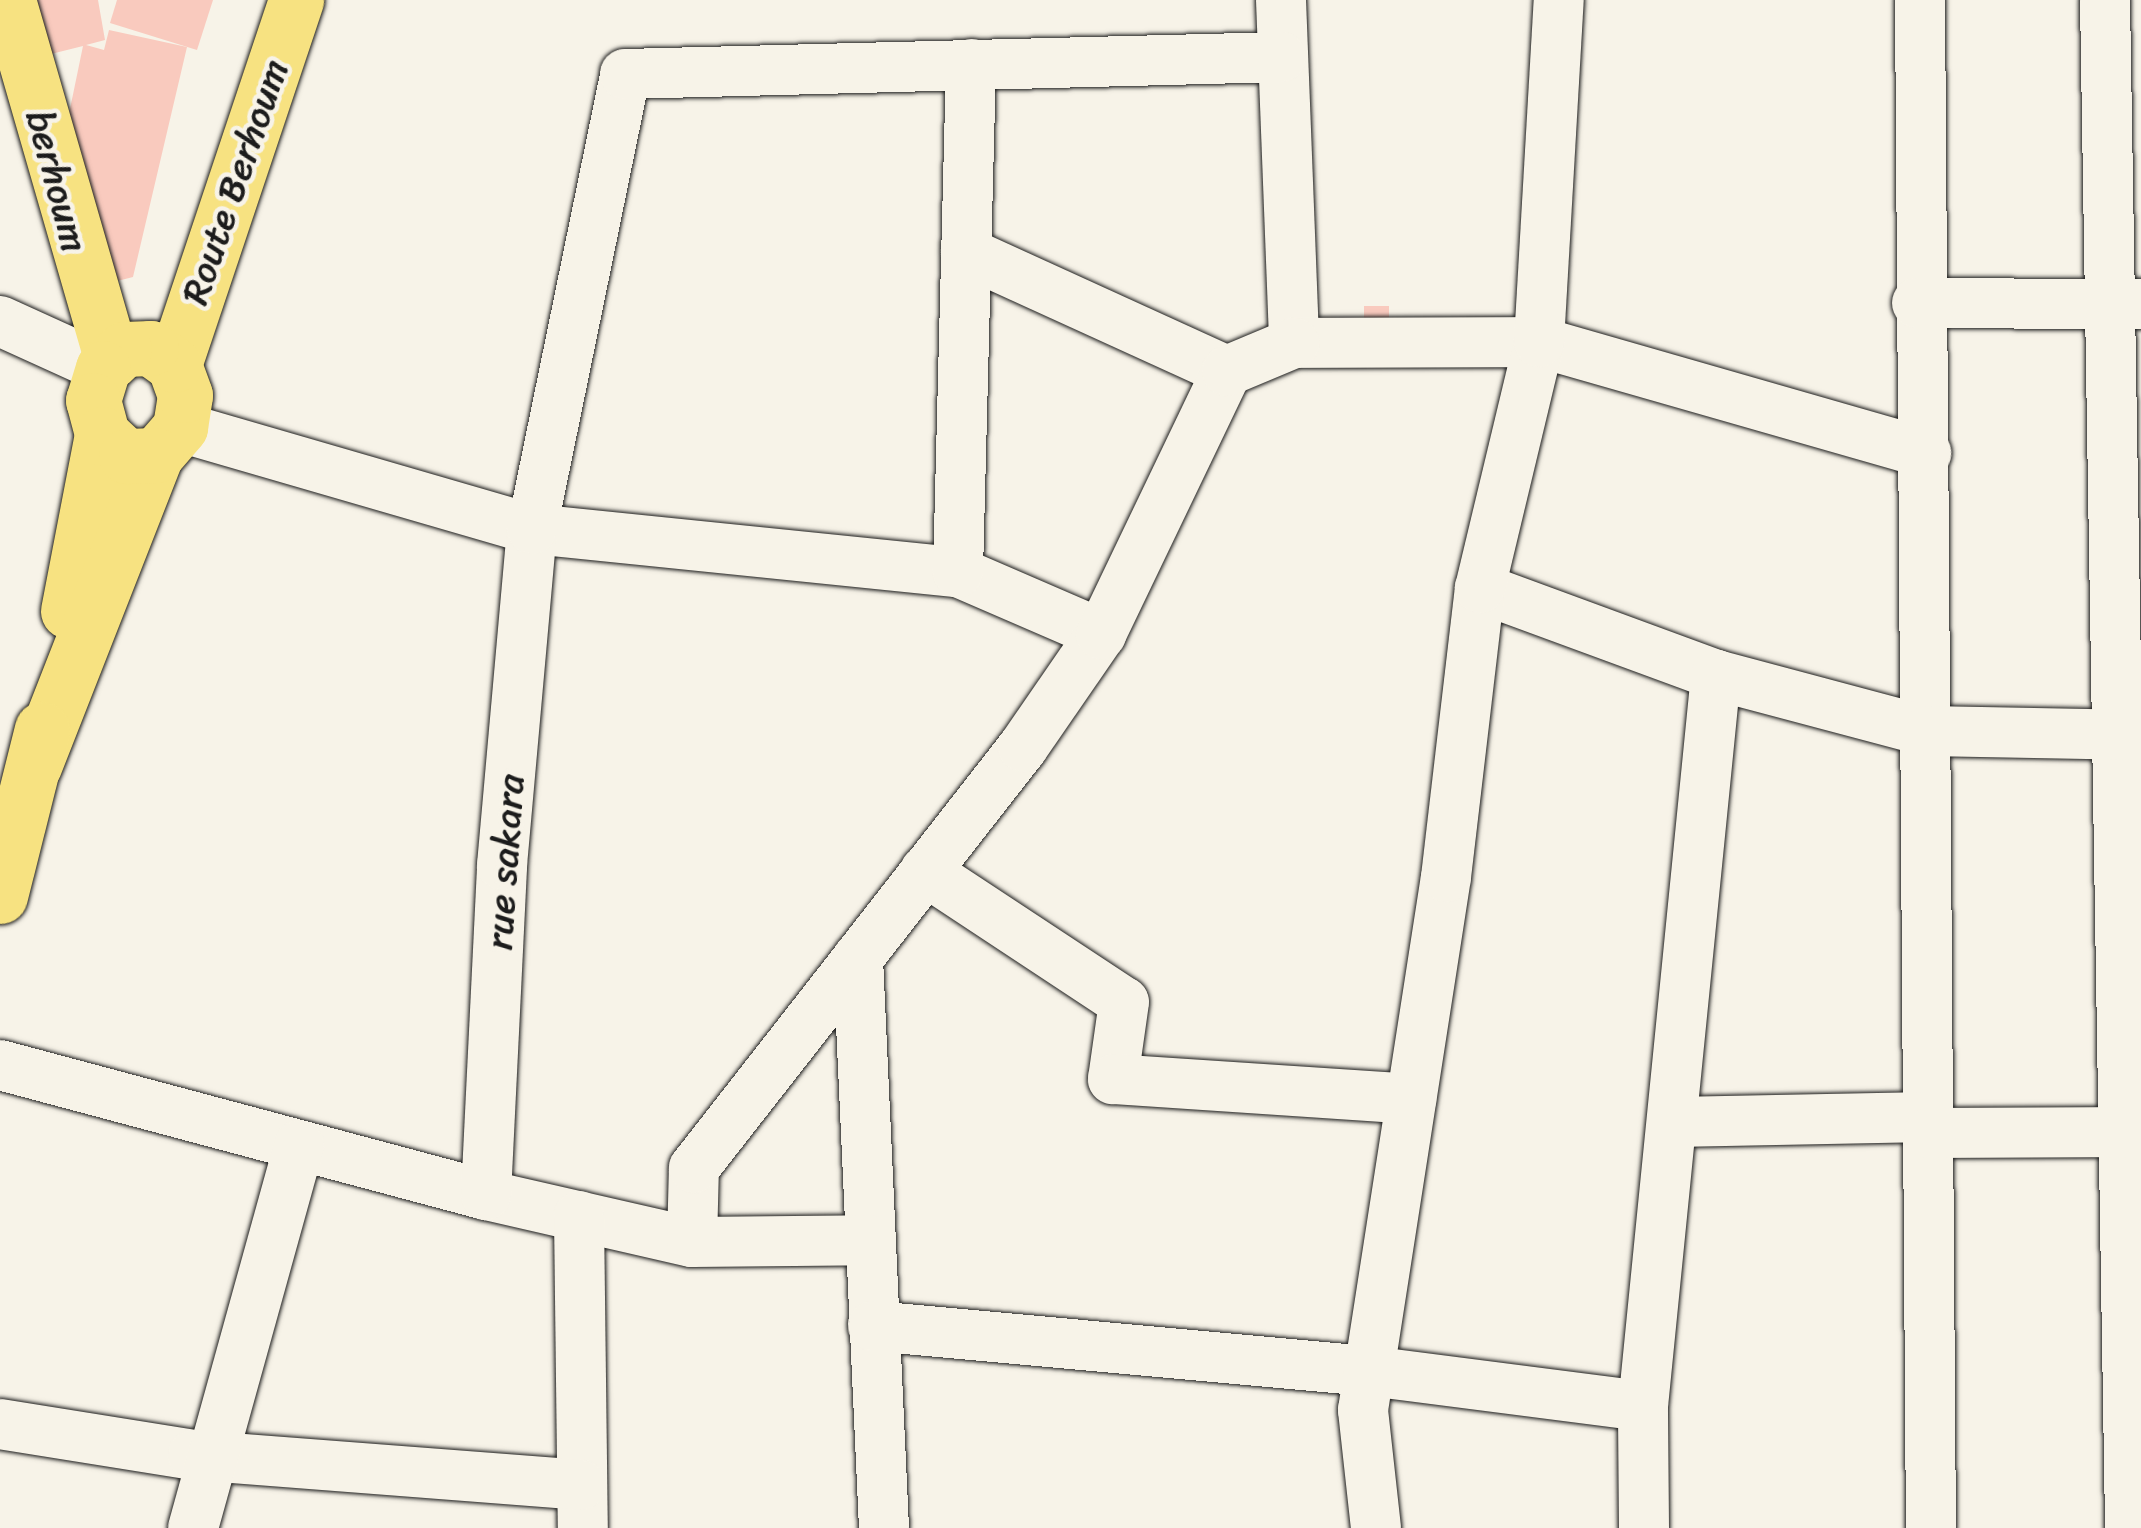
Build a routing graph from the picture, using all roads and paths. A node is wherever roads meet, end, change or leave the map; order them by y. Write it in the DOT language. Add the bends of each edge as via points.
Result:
graph roads {
  1 [pos="8,0"];
  2 [pos="296,0"];
  3 [pos="1282,0"];
  4 [pos="1559,0"];
  5 [pos="1920,0"];
  6 [pos="2106,0"];
  7 [pos="1282,57"];
  8 [pos="971,64"];
  9 [pos="966,252"];
  10 [pos="1917,303"];
  11 [pos="2126,304"];
  12 [pos="0,321"];
  13 [pos="1538,342"];
  14 [pos="1294,343"];
  15 [pos="107,364"];
  16 [pos="174,365"];
  17 [pos="1227,370"];
  18 [pos="102,434"];
  19 [pos="168,441"];
  20 [pos="1926,453"];
  21 [pos="532,529"];
  22 [pos="958,572"];
  23 [pos="1480,588"];
  24 [pos="1101,634"];
  25 [pos="1716,676"];
  26 [pos="1927,731"];
  27 [pos="2129,734"];
  28 [pos="34,766"];
  29 [pos="926,871"];
  30 [pos="0,896"];
  31 [pos="858,958"];
  32 [pos="0,1065"];
  33 [pos="1411,1099"];
  34 [pos="1674,1122"];
  35 [pos="1929,1125"];
  36 [pos="2132,1132"];
  37 [pos="300,1145"];
  38 [pos="486,1195"];
  39 [pos="579,1216"];
  40 [pos="870,1240"];
  41 [pos="692,1242"];
  42 [pos="874,1326"];
  43 [pos="1369,1371"];
  44 [pos="1643,1406"];
  45 [pos="0,1424"];
  46 [pos="214,1454"];
  47 [pos="582,1507"];
  48 [pos="193,1528"];
  49 [pos="884,1528"];
  50 [pos="1376,1528"];
  51 [pos="1644,1528"];
  52 [pos="1930,1528"];
  53 [pos="2130,1528"];
  1 -- 15 [label="main road, berhoum"];
  2 -- 16 [label="main road, Route Berhoum"];
  3 -- 7 [label="street"];
  4 -- 13 [label="street"];
  5 -- 10 [label="street"];
  6 -- 11 [label="street"];
  7 -- 8 [label="street"];
  7 -- 14 [label="street"];
  8 -- 9 [label="street"];
  8 -- 21 [label="street, rue sakara" via="625,74"];
  9 -- 17 [label="street"];
  9 -- 22 [label="street"];
  10 -- 11 [label="street"];
  10 -- 20 [label="street"];
  11 -- 27 [label="street"];
  12 -- 15 [label="street"];
  13 -- 14 [label="street"];
  13 -- 20 [label="street"];
  13 -- 23 [label="street"];
  14 -- 17 [label="street"];
  15 -- 16 [label="main road" via="124,349 151,348"];
  15 -- 18 [label="main road" via="93,400"];
  16 -- 19 [label="main road" via="184,394"];
  17 -- 24 [label="street"];
  18 -- 19 [label="main road" via="126,456"];
  18 -- 28 [label="main road"];
  19 -- 21 [label="street"];
  19 -- 28 [label="main road"];
  20 -- 26 [label="street"];
  21 -- 22 [label="street"];
  21 -- 38 [label="street, rue sakara" via="502,865"];
  22 -- 24 [label="street"];
  23 -- 25 [label="street"];
  23 -- 33 [label="street"];
  24 -- 29 [label="street"];
  25 -- 26 [label="street"];
  25 -- 34 [label="street"];
  26 -- 27 [label="street"];
  26 -- 35 [label="street"];
  27 -- 36 [label="street"];
  28 -- 30 [label="main road"];
  29 -- 31 [label="street"];
  29 -- 33 [label="street" via="1124,1002 1113,1080"];
  31 -- 40 [label="street"];
  31 -- 41 [label="street" via="694,1168"];
  32 -- 37 [label="street"];
  33 -- 43 [label="street"];
  34 -- 35 [label="street"];
  34 -- 44 [label="street"];
  35 -- 36 [label="street"];
  35 -- 52 [label="street"];
  36 -- 53 [label="street"];
  37 -- 38 [label="street"];
  37 -- 46 [label="street"];
  38 -- 39 [label="street"];
  39 -- 41 [label="street"];
  39 -- 47 [label="street"];
  40 -- 41 [label="street"];
  40 -- 42 [label="street"];
  42 -- 43 [label="street"];
  42 -- 49 [label="street"];
  43 -- 44 [label="street"];
  43 -- 50 [label="street" via="1364,1410"];
  44 -- 51 [label="street"];
  45 -- 46 [label="street"];
  46 -- 47 [label="street"];
  46 -- 48 [label="street"];
}
